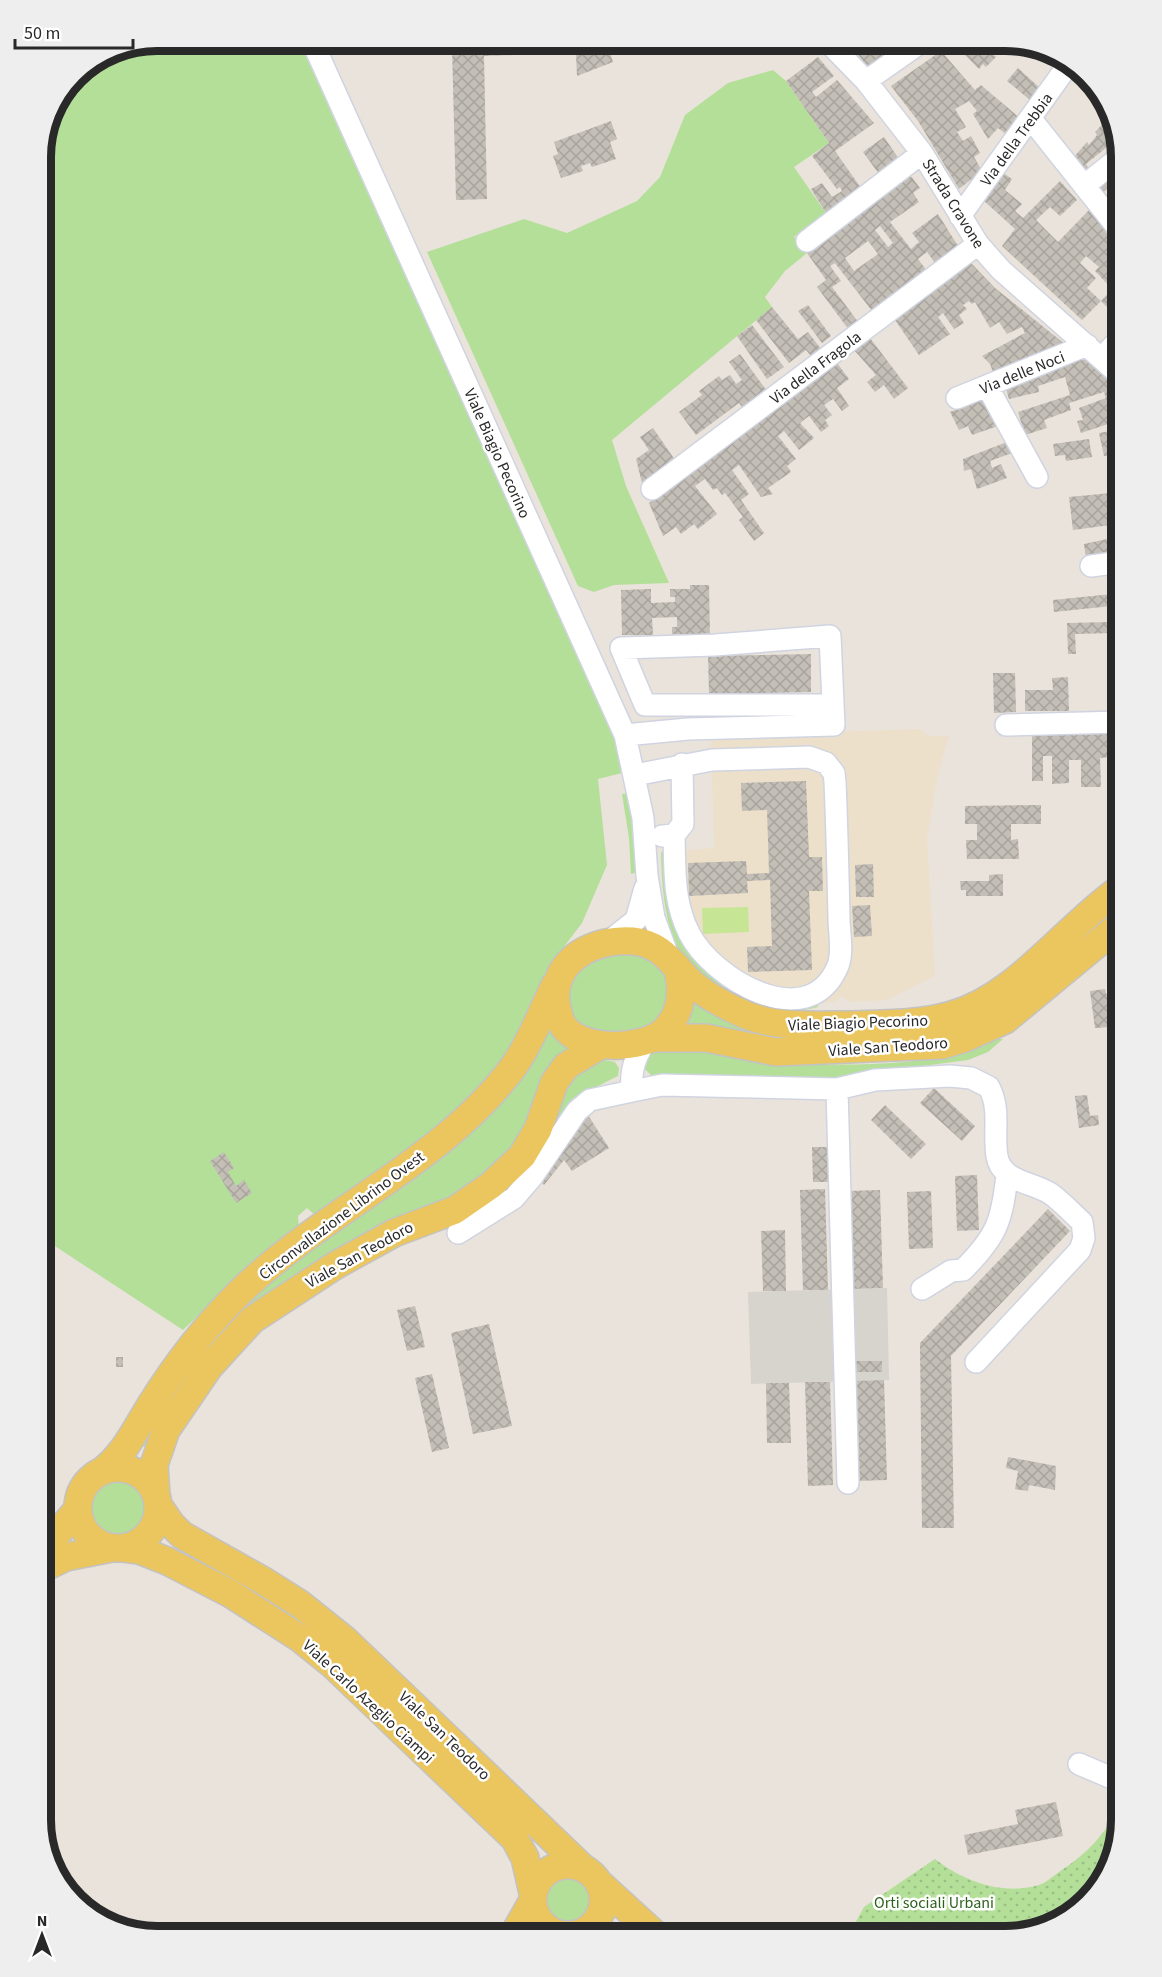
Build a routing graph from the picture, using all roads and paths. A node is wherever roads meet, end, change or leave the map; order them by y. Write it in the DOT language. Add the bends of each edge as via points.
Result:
graph roads {
  1 [pos="317,51"];
  2 [pos="837,51"];
  3 [pos="909,51"];
  4 [pos="1065,70"];
  5 [pos="866,81"];
  6 [pos="1031,119"];
  7 [pos="922,153"];
  8 [pos="1111,164"];
  9 [pos="1084,186"];
  10 [pos="960,216"];
  11 [pos="1111,219"];
  12 [pos="807,241"];
  13 [pos="978,244"];
  14 [pos="1111,343"];
  15 [pos="1094,352"];
  16 [pos="1111,367"];
  17 [pos="987,386"];
  18 [pos="957,398"];
  19 [pos="1037,477"];
  20 [pos="652,489"];
  21 [pos="1111,563"];
  22 [pos="1092,566"];
  23 [pos="833,705"];
  24 [pos="1111,722"];
  25 [pos="1006,724"];
  26 [pos="625,735"];
  27 [pos="682,764"];
  28 [pos="635,775"];
  29 [pos="674,835"];
  30 [pos="646,837"];
  31 [pos="647,876"];
  32 [pos="1111,897"];
  33 [pos="1111,933"];
  34 [pos="607,944"];
  35 [pos="672,961"];
  36 [pos="555,985"];
  37 [pos="650,1038"];
  38 [pos="604,1045"];
  39 [pos="632,1083"];
  40 [pos="837,1089"];
  41 [pos="1007,1174"];
  42 [pos="458,1233"];
  43 [pos="922,1289"];
  44 [pos="976,1362"];
  45 [pos="101,1472"];
  46 [pos="848,1483"];
  47 [pos="157,1500"];
  48 [pos="78,1509"];
  49 [pos="51,1540"];
  50 [pos="117,1548"];
  51 [pos="51,1564"];
  52 [pos="1079,1764"];
  53 [pos="1111,1778"];
  54 [pos="591,1875"];
  55 [pos="532,1898"];
  56 [pos="518,1926"];
  57 [pos="544,1926"];
  58 [pos="591,1926"];
  59 [pos="646,1926"];
  1 -- 26 [label="street, Viale Biagio Pecorino"];
  2 -- 5 [label="street, Strada Cravone"];
  3 -- 5 [label="street"];
  4 -- 6 [label="street, Via della Trebbia"];
  5 -- 7 [label="street, Strada Cravone"];
  6 -- 9 [label="street"];
  6 -- 10 [label="street, Via della Trebbia"];
  7 -- 10 [label="street, Strada Cravone"];
  7 -- 12 [label="street"];
  8 -- 9 [label="street"];
  9 -- 11 [label="street"];
  10 -- 13 [label="street, Strada Cravone"];
  13 -- 15 [label="street, Strada Cravone" via="1001,270"];
  13 -- 20 [label="street, Via della Fragola"];
  14 -- 15 [label="street"];
  15 -- 16 [label="street, Strada Cravone"];
  15 -- 17 [label="street, Via delle Noci"];
  17 -- 18 [label="street, Via delle Noci"];
  17 -- 19 [label="street"];
  21 -- 22 [label="street"];
  23 -- 23 [label="street" via="830,636 621,648 645,705"];
  23 -- 26 [label="street" via="834,725 678,729"];
  24 -- 25 [label="street"];
  26 -- 28 [label="street, Viale Biagio Pecorino"];
  27 -- 28 [label="street"];
  27 -- 29 [label="street" via="683,824"];
  27 -- 29 [label="street" via="809,757 831,768 836,782 840,961 825,987 807,995 770,996 732,980 705,957 690,934 678,903"];
  28 -- 30 [label="street, Viale Biagio Pecorino"];
  29 -- 30 [label="street"];
  30 -- 31 [label="street, Viale Biagio Pecorino"];
  31 -- 34 [label="street" via="636,920"];
  31 -- 35 [label="street" via="654,918"];
  32 -- 35 [label="main road, Viale Biagio Pecorino" via="1000,991 971,1008 930,1020 855,1025 778,1024 737,1011 694,985"];
  33 -- 37 [label="main road, Viale San Teodoro" via="1005,1020 942,1045 776,1052 706,1038"];
  34 -- 35 [label="main road" via="643,943"];
  34 -- 36 [label="main road" via="573,957"];
  35 -- 37 [label="main road" via="681,982 681,1002 664,1031"];
  36 -- 38 [label="main road" via="562,1024 576,1038"];
  36 -- 45 [label="main road, Circonvallazione Librino Ovest" via="516,1063 501,1083 452,1133 290,1250 239,1294 187,1352 122,1454"];
  37 -- 38 [label="main road"];
  37 -- 39 [label="street" via="639,1050"];
  38 -- 39 [label="street"];
  38 -- 47 [label="main road, Viale San Teodoro" via="566,1066 554,1083 538,1129 522,1156 491,1185 454,1210 394,1233 336,1265 252,1320 209,1367 166,1430 154,1465"];
  39 -- 40 [label="street"];
  39 -- 42 [label="street" via="590,1100 577,1111 532,1178 514,1197"];
  40 -- 41 [label="street" via="874,1080 950,1076 982,1082 995,1099 997,1156"];
  40 -- 46 [label="street"];
  41 -- 43 [label="street" via="1003,1213 994,1233 963,1270 951,1271"];
  41 -- 44 [label="street" via="1050,1194 1082,1222 1084,1238 1080,1250"];
  45 -- 47 [label="main road" via="120,1468 138,1473 152,1487"];
  45 -- 48 [label="main road" via="84,1487"];
  47 -- 50 [label="main road" via="152,1530 140,1542"];
  47 -- 54 [label="main road, Viale San Teodoro" via="182,1535 291,1598 345,1640"];
  48 -- 49 [label="main road"];
  48 -- 50 [label="main road" via="85,1532 97,1542"];
  50 -- 51 [label="main road" via="66,1557"];
  50 -- 55 [label="main road, Viale Carlo Azeglio Ciampi" via="152,1554 231,1594 271,1617 332,1664 515,1839 525,1858"];
  52 -- 53 [label="street"];
  54 -- 55 [label="main road" via="562,1865 552,1868 536,1883"];
  54 -- 58 [label="main road" via="602,1892 601,1912"];
  54 -- 59 [label="main road, Viale San Teodoro"];
  55 -- 56 [label="main road"];
  55 -- 57 [label="main road" via="538,1920"];
}
